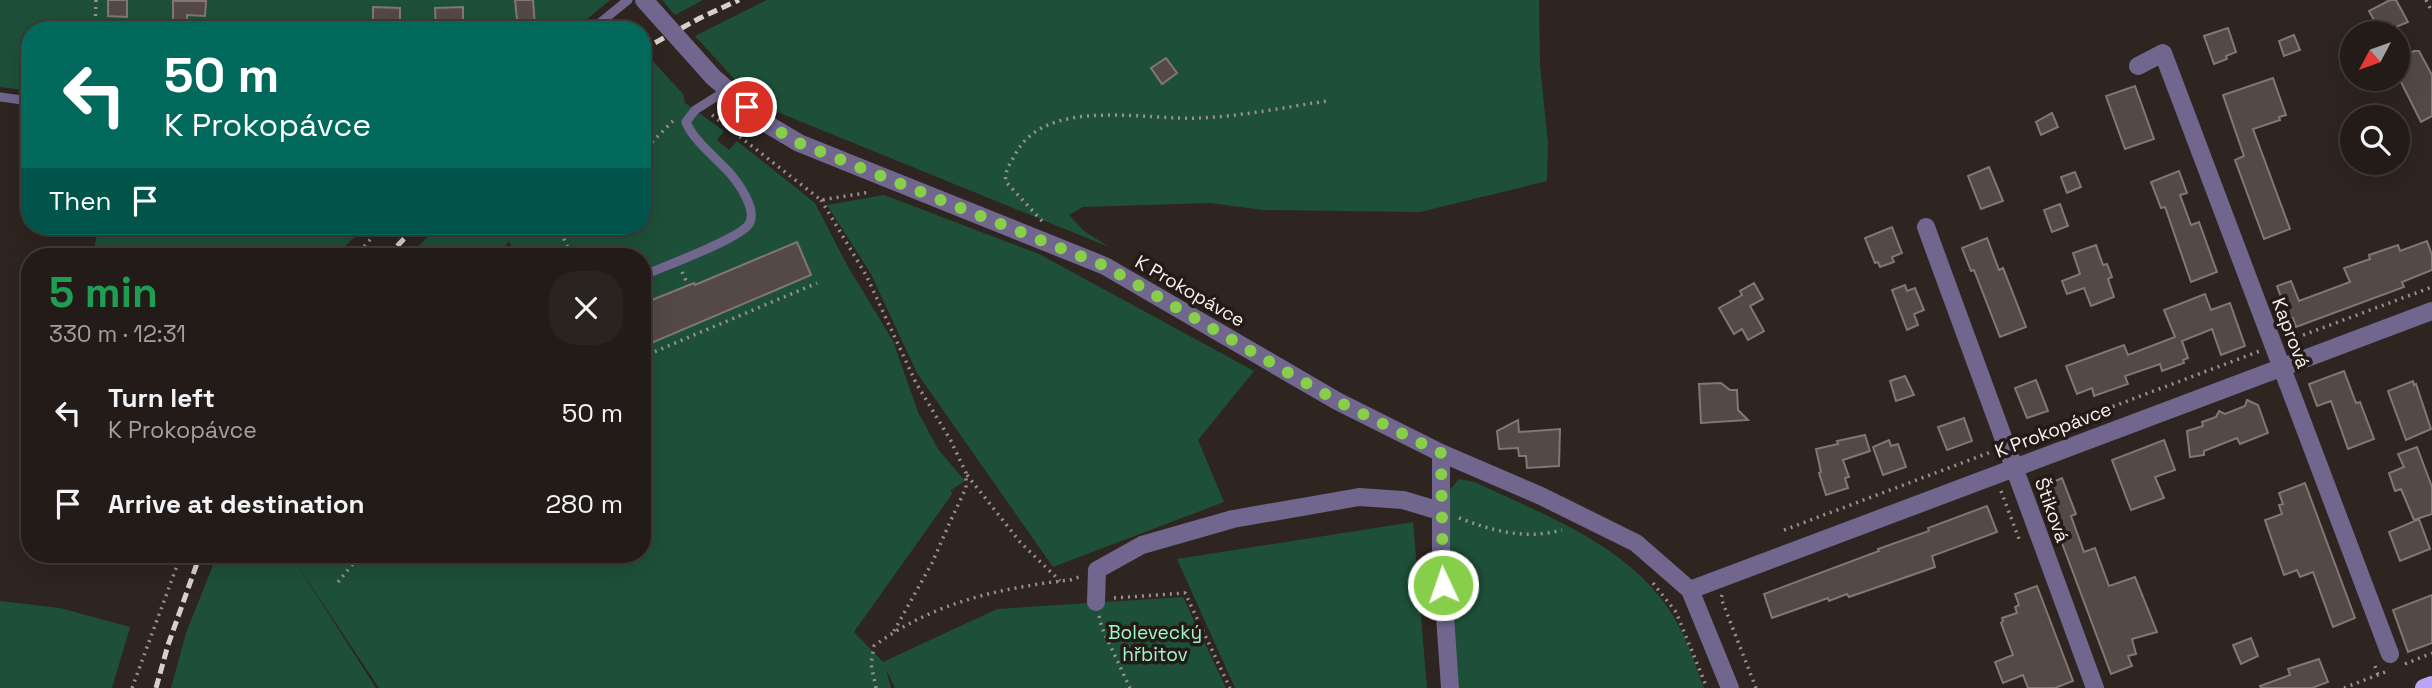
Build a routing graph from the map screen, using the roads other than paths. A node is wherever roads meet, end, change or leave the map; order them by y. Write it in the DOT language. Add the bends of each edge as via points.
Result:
graph roads {
  1 [pos="628,0"];
  2 [pos="644,0"];
  3 [pos="602,21"];
  4 [pos="2138,66"];
  5 [pos="727,90"];
  6 [pos="0,97"];
  7 [pos="21,100"];
  8 [pos="1926,228"];
  9 [pos="651,272"];
  10 [pos="2432,312"];
  11 [pos="2281,367"];
  12 [pos="1441,453"];
  13 [pos="2014,468"];
  14 [pos="1440,511"];
  15 [pos="1690,590"];
  16 [pos="1095,599"];
  17 [pos="2390,654"];
  18 [pos="2432,685"];
  19 [pos="1450,688"];
  20 [pos="1730,688"];
  21 [pos="2095,688"];
  22 [pos="2424,688"];
  1 -- 3 [label="lane"];
  2 -- 5 [label="street, K Prokopávce, bridge"];
  4 -- 11 [label="street, Kaprová" via="2163,53"];
  5 -- 9 [label="lane" via="687,118 687,125 732,175 748,203 750,223 734,236"];
  5 -- 12 [label="street, K Prokopávce" via="767,124 799,143 1105,266 1337,401"];
  6 -- 7 [label="lane"];
  8 -- 13 [label="street, Štiková"];
  10 -- 11 [label="street, K Prokopávce"];
  11 -- 13 [label="street, K Prokopávce"];
  11 -- 17 [label="street, Kaprová"];
  12 -- 14 [label="street"];
  12 -- 15 [label="street, K Prokopávce" via="1636,543"];
  13 -- 15 [label="street, K Prokopávce"];
  13 -- 21 [label="street, Štiková"];
  14 -- 16 [label="street" via="1403,500 1359,497 1233,519 1142,545 1097,570"];
  14 -- 19 [label="street"];
  15 -- 20 [label="street, K Prokopávce"];
  18 -- 22 [label="main road"];
}
